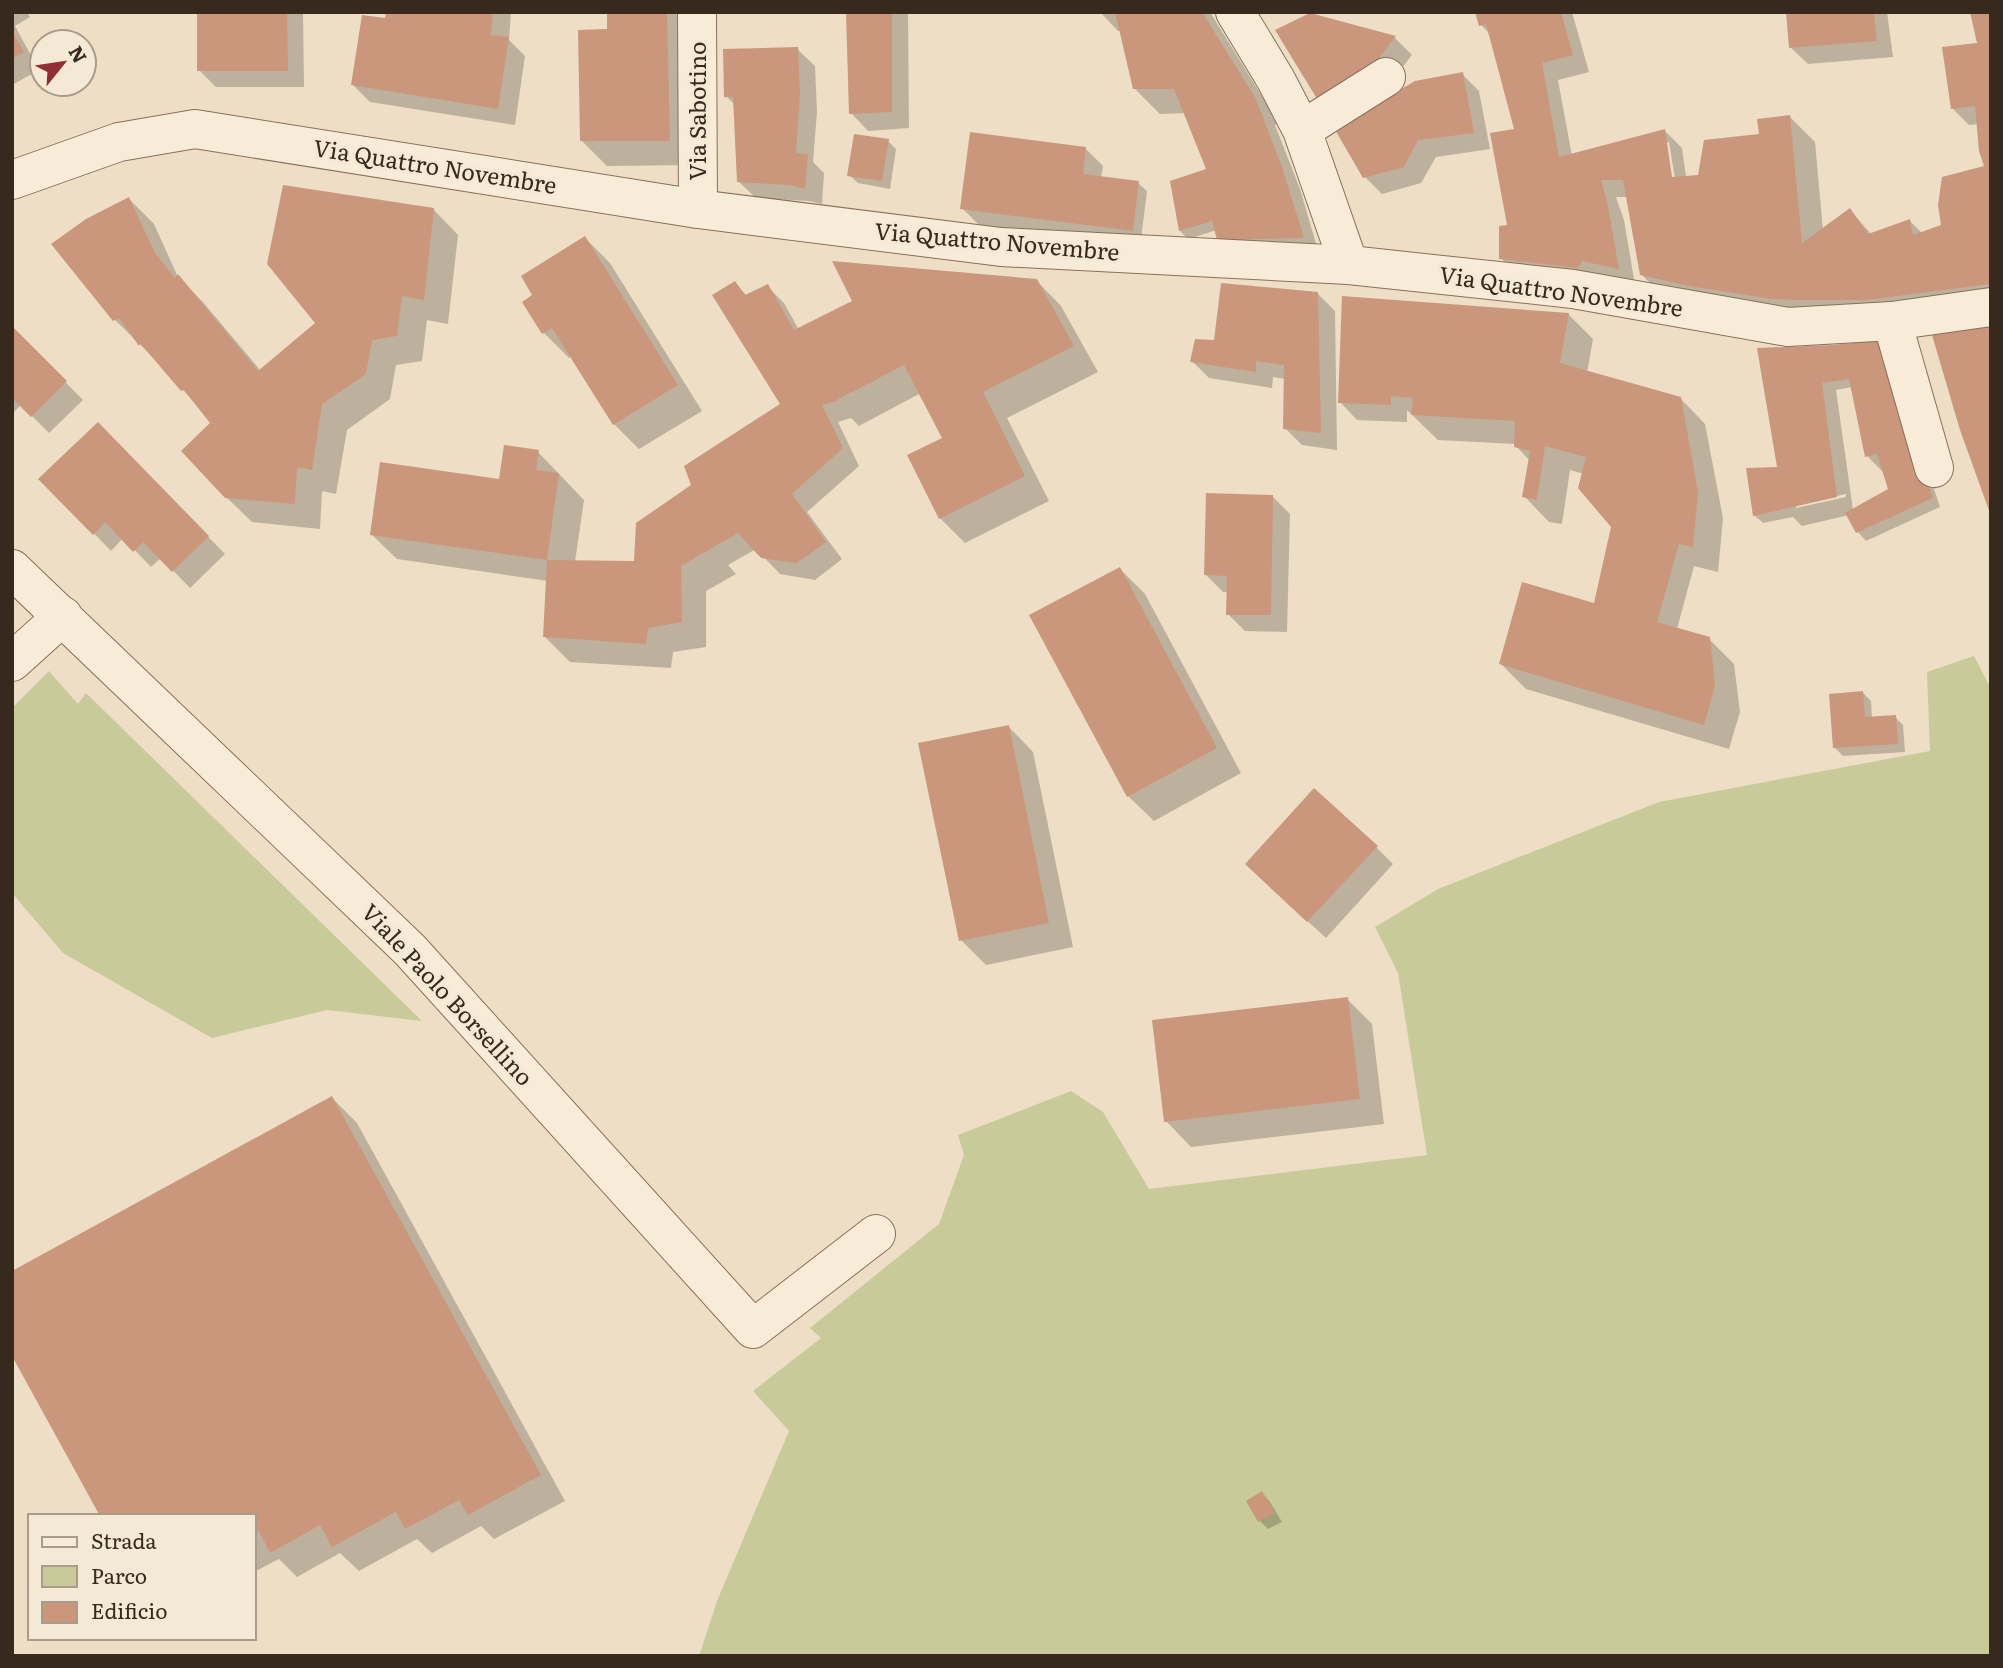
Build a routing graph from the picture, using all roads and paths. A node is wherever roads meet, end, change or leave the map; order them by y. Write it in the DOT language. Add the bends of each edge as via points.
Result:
graph roads {
  1 [pos="697,12"];
  2 [pos="1235,12"];
  3 [pos="1386,77"];
  4 [pos="1301,130"];
  5 [pos="12,180"];
  6 [pos="698,209"];
  7 [pos="1349,265"];
  8 [pos="1991,307"];
  9 [pos="1892,321"];
  10 [pos="1934,468"];
  11 [pos="12,569"];
  12 [pos="63,616"];
  13 [pos="12,662"];
  14 [pos="876,1234"];
  1 -- 6 [label="street, Via Sabotino"];
  2 -- 4 [label="street"];
  3 -- 4 [label="street"];
  4 -- 7 [label="street"];
  5 -- 6 [label="street, Via Quattro Novembre" via="119,142 195,129"];
  6 -- 7 [label="street, Via Quattro Novembre" via="1001,247"];
  7 -- 9 [label="street, Via Quattro Novembre" via="1573,289 1788,327"];
  8 -- 9 [label="street, Via Quattro Novembre"];
  9 -- 10 [label="street"];
  11 -- 12 [label="street, Viale Paolo Borsellino"];
  12 -- 13 [label="street"];
  12 -- 14 [label="street, Viale Paolo Borsellino" via="410,950 752,1329"];
}
